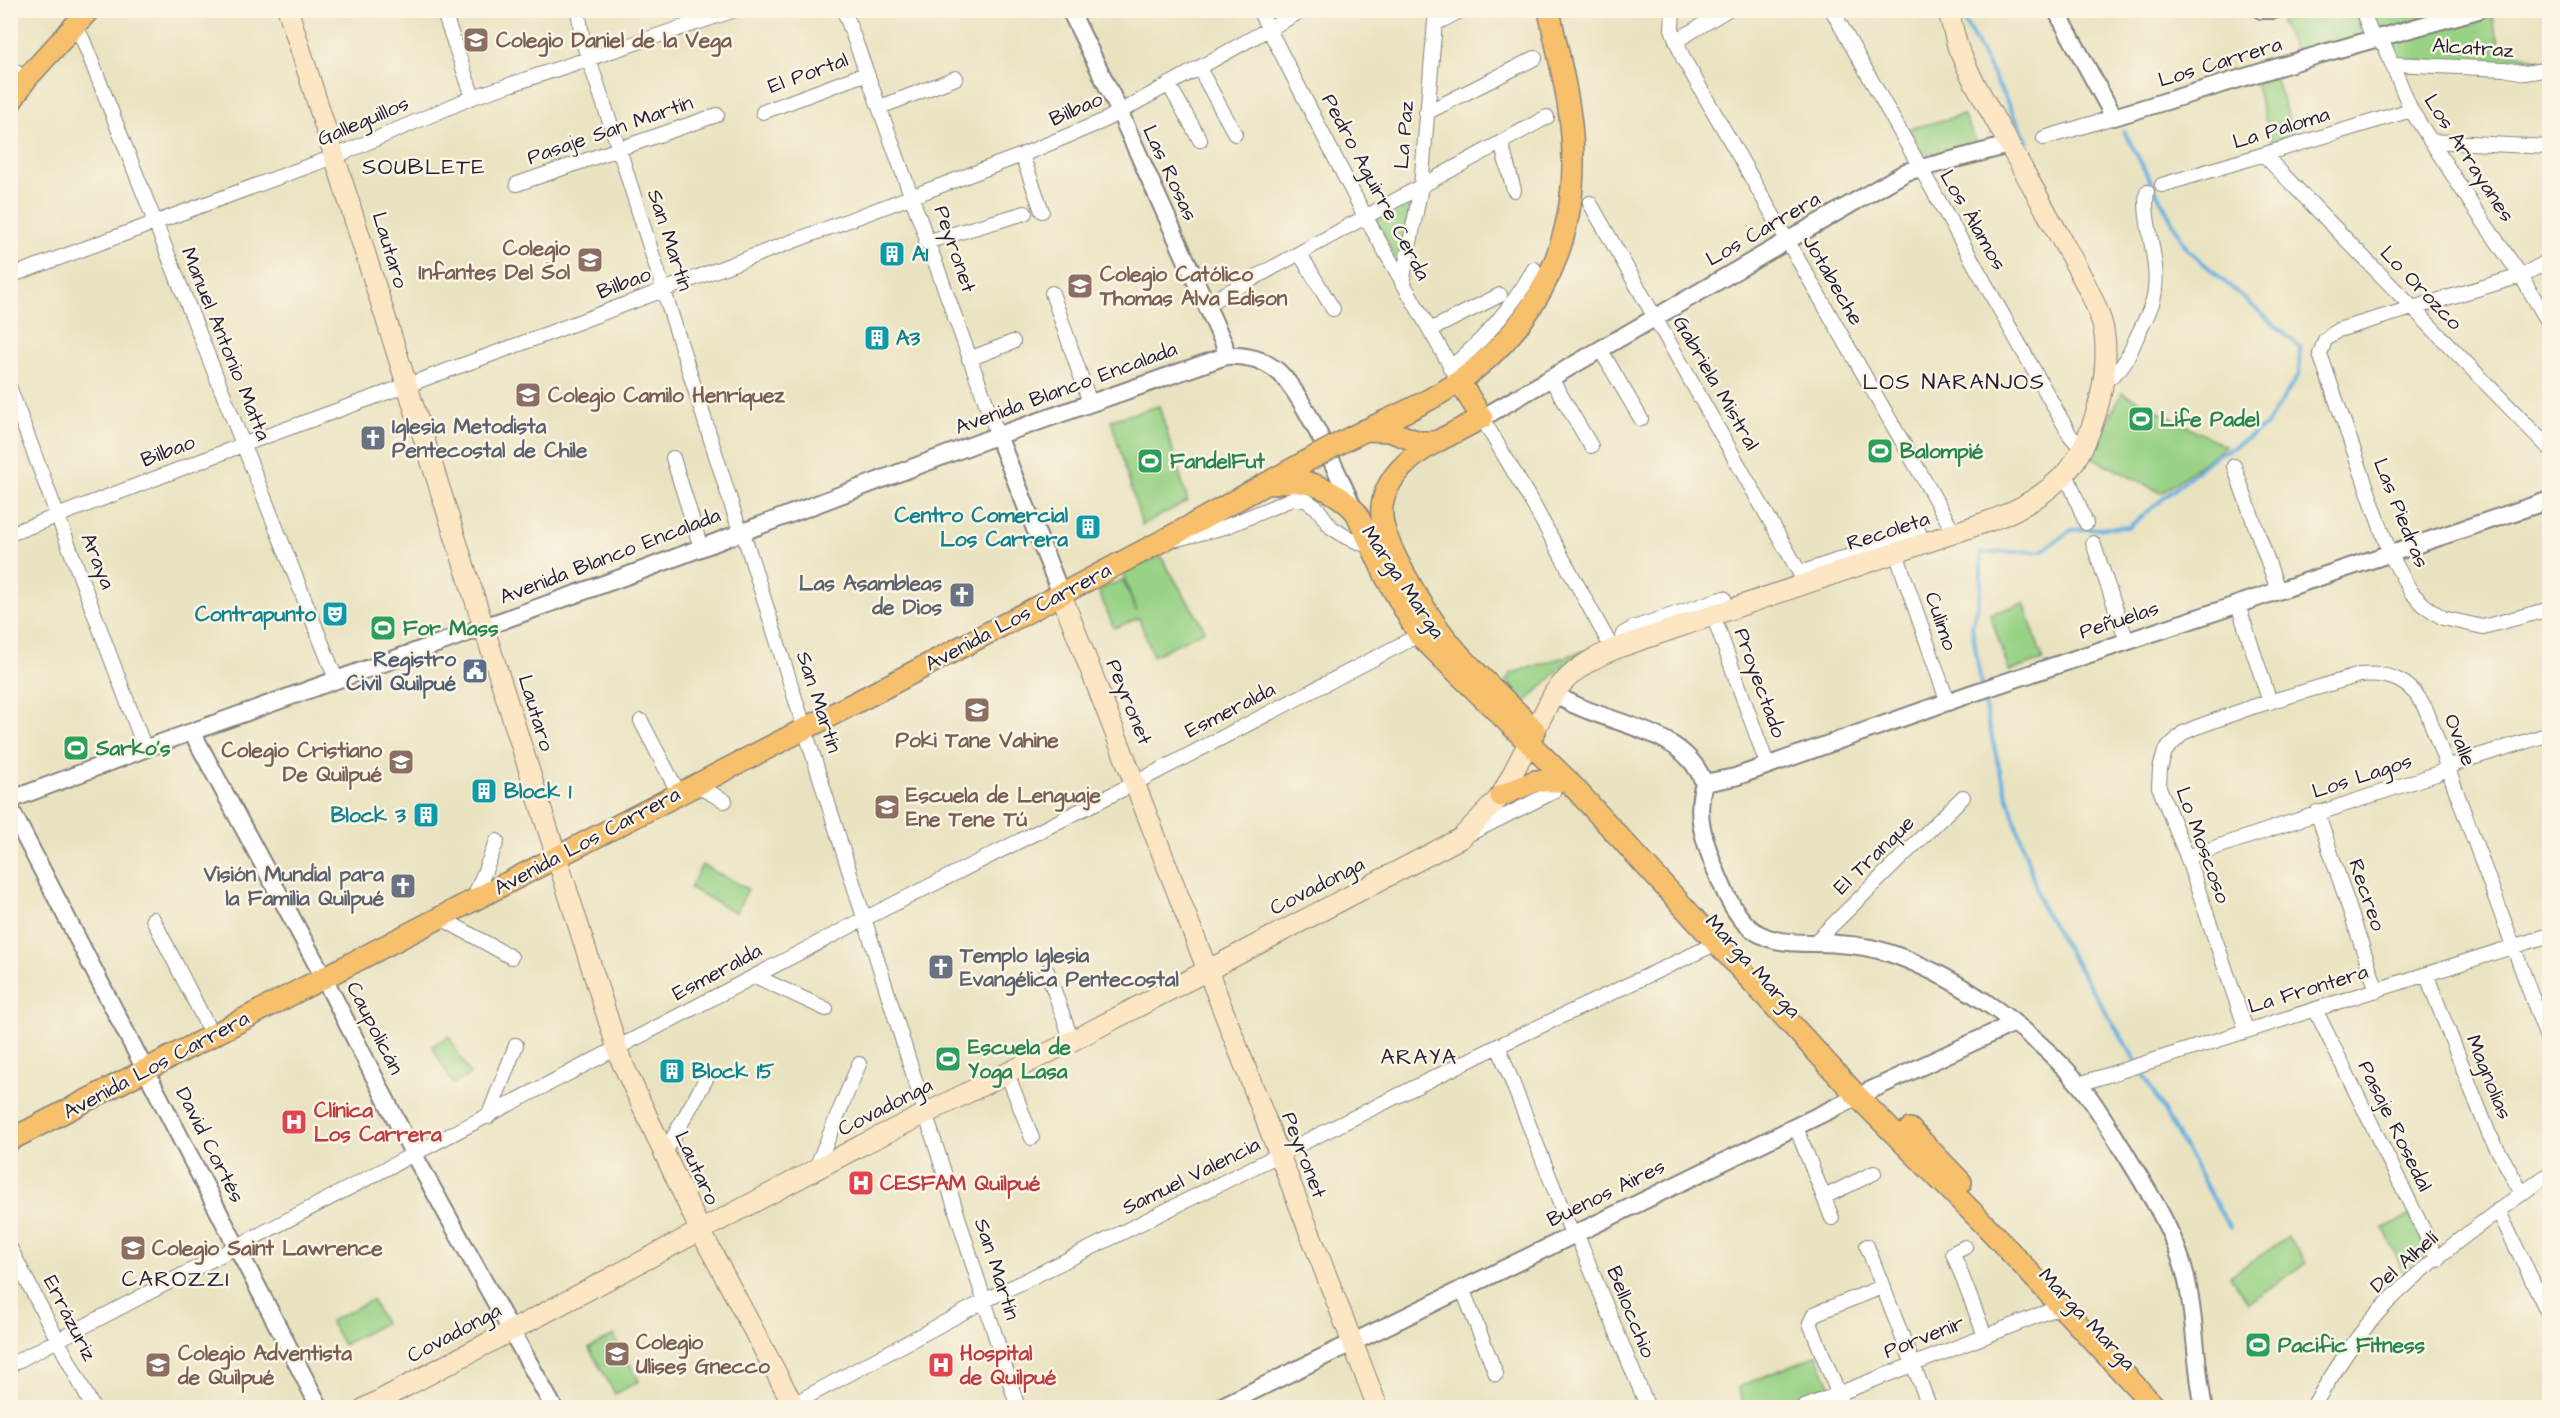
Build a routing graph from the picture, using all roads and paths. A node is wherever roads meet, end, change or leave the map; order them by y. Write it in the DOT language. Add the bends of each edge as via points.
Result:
graph roads {
  1 [pos="288,10"];
  2 [pos="443,10"];
  3 [pos="578,10"];
  4 [pos="735,10"];
  5 [pos="844,10"];
  6 [pos="1070,10"];
  7 [pos="1259,10"];
  8 [pos="1304,10"];
  9 [pos="1462,10"];
  10 [pos="1549,10"];
  11 [pos="1673,10"];
  12 [pos="1727,10"];
  13 [pos="1832,10"];
  14 [pos="1948,10"];
  15 [pos="2056,10"];
  16 [pos="2261,10"];
  17 [pos="2274,10"];
  18 [pos="2362,10"];
  19 [pos="2478,10"];
  20 [pos="1436,17"];
  21 [pos="82,18"];
  22 [pos="1269,29"];
  23 [pos="2376,39"];
  24 [pos="1676,41"];
  25 [pos="588,58"];
  26 [pos="1535,58"];
  27 [pos="2392,64"];
  28 [pos="1199,68"];
  29 [pos="2550,69"];
  30 [pos="867,73"];
  31 [pos="18,74"];
  32 [pos="956,78"];
  33 [pos="1168,85"];
  34 [pos="473,97"];
  35 [pos="10,103"];
  36 [pos="880,107"];
  37 [pos="2411,110"];
  38 [pos="762,112"];
  39 [pos="1118,112"];
  40 [pos="1426,113"];
  41 [pos="717,115"];
  42 [pos="1547,117"];
  43 [pos="2115,117"];
  44 [pos="1235,134"];
  45 [pos="2044,138"];
  46 [pos="1200,140"];
  47 [pos="2430,141"];
  48 [pos="1501,143"];
  49 [pos="2009,145"];
  50 [pos="2550,147"];
  51 [pos="619,149"];
  52 [pos="1022,155"];
  53 [pos="2264,155"];
  54 [pos="336,156"];
  55 [pos="1919,168"];
  56 [pos="517,184"];
  57 [pos="2162,185"];
  58 [pos="1421,188"];
  59 [pos="1514,190"];
  60 [pos="2147,192"];
  61 [pos="912,198"];
  62 [pos="1590,203"];
  63 [pos="1042,211"];
  64 [pos="1025,213"];
  65 [pos="1366,218"];
  66 [pos="155,223"];
  67 [pos="926,242"];
  68 [pos="1786,242"];
  69 [pos="1300,254"];
  70 [pos="2550,260"];
  71 [pos="1534,269"];
  72 [pos="10,276"];
  73 [pos="2521,276"];
  74 [pos="1402,283"];
  75 [pos="664,290"];
  76 [pos="1052,293"];
  77 [pos="1500,295"];
  78 [pos="1205,305"];
  79 [pos="1333,309"];
  80 [pos="2412,309"];
  81 [pos="1654,318"];
  82 [pos="2550,325"];
  83 [pos="1430,330"];
  84 [pos="1013,342"];
  85 [pos="1600,349"];
  86 [pos="1226,356"];
  87 [pos="969,359"];
  88 [pos="1554,374"];
  89 [pos="1454,375"];
  90 [pos="2105,380"];
  91 [pos="407,385"];
  92 [pos="10,389"];
  93 [pos="1090,402"];
  94 [pos="1577,405"];
  95 [pos="1482,418"];
  96 [pos="1641,419"];
  97 [pos="1365,430"];
  98 [pos="998,436"];
  99 [pos="1436,442"];
  100 [pos="243,444"];
  101 [pos="1591,446"];
  102 [pos="2081,448"];
  103 [pos="2550,449"];
  104 [pos="673,458"];
  105 [pos="2234,466"];
  106 [pos="2066,473"];
  107 [pos="1252,491"];
  108 [pos="2550,500"];
  109 [pos="1283,502"];
  110 [pos="1356,512"];
  111 [pos="57,516"];
  112 [pos="2086,523"];
  113 [pos="741,531"];
  114 [pos="1919,532"];
  115 [pos="10,534"];
  116 [pos="1955,534"];
  117 [pos="1163,540"];
  118 [pos="2093,543"];
  119 [pos="1371,547"];
  120 [pos="701,548"];
  121 [pos="1896,553"];
  122 [pos="2390,554"];
  123 [pos="1803,578"];
  124 [pos="2278,591"];
  125 [pos="1060,594"];
  126 [pos="1724,598"];
  127 [pos="2238,604"];
  128 [pos="2550,609"];
  129 [pos="1713,615"];
  130 [pos="484,627"];
  131 [pos="1419,635"];
  132 [pos="2127,641"];
  133 [pos="1616,648"];
  134 [pos="1452,649"];
  135 [pos="336,680"];
  136 [pos="1554,693"];
  137 [pos="2270,702"];
  138 [pos="1948,703"];
  139 [pos="641,721"];
  140 [pos="805,728"];
  141 [pos="192,732"];
  142 [pos="2550,734"];
  143 [pos="1531,735"];
  144 [pos="145,749"];
  145 [pos="1767,764"];
  146 [pos="2448,767"];
  147 [pos="1136,783"];
  148 [pos="1704,783"];
  149 [pos="1560,786"];
  150 [pos="686,788"];
  151 [pos="1501,796"];
  152 [pos="1963,796"];
  153 [pos="10,800"];
  154 [pos="725,801"];
  155 [pos="10,808"];
  156 [pos="2317,812"];
  157 [pos="1461,838"];
  158 [pos="497,841"];
  159 [pos="555,857"];
  160 [pos="2187,857"];
  161 [pos="473,901"];
  162 [pos="441,918"];
  163 [pos="153,919"];
  164 [pos="864,919"];
  165 [pos="2550,935"];
  166 [pos="1814,943"];
  167 [pos="1715,944"];
  168 [pos="2512,947"];
  169 [pos="511,957"];
  170 [pos="1207,969"];
  171 [pos="1047,971"];
  172 [pos="2426,974"];
  173 [pos="755,976"];
  174 [pos="324,978"];
  175 [pos="2377,991"];
  176 [pos="825,1009"];
  177 [pos="2316,1011"];
  178 [pos="2014,1023"];
  179 [pos="2246,1029"];
  180 [pos="212,1035"];
  181 [pos="1071,1041"];
  182 [pos="2549,1041"];
  183 [pos="516,1046"];
  184 [pos="1498,1046"];
  185 [pos="617,1050"];
  186 [pos="859,1064"];
  187 [pos="146,1070"];
  188 [pos="1007,1073"];
  189 [pos="706,1079"];
  190 [pos="2079,1084"];
  191 [pos="1864,1094"];
  192 [pos="927,1113"];
  193 [pos="488,1117"];
  194 [pos="1796,1127"];
  195 [pos="1032,1138"];
  196 [pos="10,1140"];
  197 [pos="664,1154"];
  198 [pos="414,1155"];
  199 [pos="1279,1156"];
  200 [pos="815,1170"];
  201 [pos="1874,1173"];
  202 [pos="2550,1173"];
  203 [pos="2522,1193"];
  204 [pos="1824,1197"];
  205 [pos="2498,1210"];
  206 [pos="1832,1218"];
  207 [pos="700,1230"];
  208 [pos="1574,1234"];
  209 [pos="1867,1246"];
  210 [pos="1965,1247"];
  211 [pos="10,1248"];
  212 [pos="237,1248"];
  213 [pos="2438,1260"];
  214 [pos="1882,1287"];
  215 [pos="1462,1288"];
  216 [pos="986,1300"];
  217 [pos="2062,1306"];
  218 [pos="2550,1317"];
  219 [pos="511,1330"];
  220 [pos="1985,1336"];
  221 [pos="58,1341"];
  222 [pos="1352,1341"];
  223 [pos="10,1365"];
  224 [pos="1913,1365"];
  225 [pos="1496,1374"];
  226 [pos="1838,1393"];
  227 [pos="792,1406"];
  228 [pos="2151,1406"];
  229 [pos="93,1407"];
  230 [pos="320,1407"];
  231 [pos="364,1407"];
  232 [pos="554,1407"];
  233 [pos="1018,1407"];
  234 [pos="1218,1407"];
  235 [pos="1378,1407"];
  236 [pos="1648,1407"];
  237 [pos="1802,1407"];
  238 [pos="1844,1407"];
  239 [pos="1930,1407"];
  240 [pos="2204,1407"];
  241 [pos="2312,1407"];
  1 -- 54 [label="main road, Lautaro"];
  2 -- 34 [label="street"];
  3 -- 25 [label="street, San Martín"];
  4 -- 25 [label="street, Galleguillos"];
  5 -- 30 [label="street, Peyronet"];
  6 -- 39 [label="street, Las Rosas"];
  7 -- 22 [label="street, Pedro Aguirre Cerda"];
  8 -- 22 [label="street, Bilbao"];
  9 -- 20 [label="street, La Paz"];
  10 -- 89 [label="main road, Avenida Los Carrera" via="1572,133 1574,167 1567,228 1551,276 1514,331 1485,361"];
  11 -- 24 [label="street, Jotabeche"];
  12 -- 24 [label="street"];
  13 -- 55 [label="street, Los Álamos"];
  14 -- 49 [label="main road, Recoleta" via="1958,48"];
  15 -- 43 [label="street"];
  16 -- 17 [label="street"];
  18 -- 23 [label="street, Los Arrayanes"];
  19 -- 23 [label="street, Los Carrera"];
  20 -- 40 [label="street, La Paz"];
  21 -- 31 [label="main road"];
  21 -- 66 [label="street, Manuel Antonio Matta" via="83,40"];
  22 -- 28 [label="street, Bilbao"];
  22 -- 65 [label="street, Pedro Aguirre Cerda"];
  23 -- 27 [label="street, Los Arrayanes" via="2385,47"];
  23 -- 43 [label="street, Los Carrera"];
  24 -- 68 [label="street, Jotabeche"];
  25 -- 34 [label="street, Galleguillos"];
  25 -- 51 [label="street, San Martín"];
  26 -- 40 [label="street"];
  27 -- 29 [label="street, Alcatraz" via="2525,73"];
  27 -- 37 [label="street, Los Arrayanes"];
  28 -- 33 [label="street, Bilbao"];
  28 -- 44 [label="street"];
  30 -- 36 [label="street, Peyronet"];
  30 -- 38 [label="street, El Portal"];
  31 -- 35 [label="main road"];
  32 -- 36 [label="street"];
  33 -- 39 [label="street, Bilbao"];
  33 -- 46 [label="street"];
  34 -- 54 [label="street, Galleguillos"];
  36 -- 61 [label="street, Peyronet"];
  37 -- 47 [label="street, Los Arrayanes"];
  37 -- 53 [label="street, La Paloma"];
  39 -- 52 [label="street, Bilbao"];
  39 -- 78 [label="street, Las Rosas"];
  40 -- 58 [label="street, La Paz"];
  41 -- 51 [label="street, Pasaje San Martín"];
  42 -- 48 [label="street"];
  43 -- 45 [label="street, Los Carrera"];
  47 -- 50 [label="street"];
  47 -- 73 [label="street, Los Arrayanes"];
  48 -- 58 [label="street"];
  48 -- 59 [label="street"];
  49 -- 55 [label="street, Los Carrera"];
  49 -- 90 [label="main road, Recoleta" via="2079,271 2102,321"];
  51 -- 56 [label="street, Pasaje San Martín"];
  51 -- 75 [label="street, San Martín"];
  52 -- 61 [label="street, Bilbao"];
  52 -- 63 [label="street"];
  53 -- 57 [label="street, La Paloma"];
  53 -- 80 [label="street, Lo Orozco"];
  54 -- 66 [label="street, Galleguillos"];
  54 -- 91 [label="main road, Lautaro"];
  55 -- 68 [label="street, Los Carrera"];
  55 -- 102 [label="street, Los Álamos" via="2070,435"];
  58 -- 65 [label="street"];
  58 -- 74 [label="street, La Paz"];
  60 -- 90 [label="street, Recoleta" via="2156,290 2131,352 2117,374"];
  61 -- 67 [label="street, Peyronet"];
  61 -- 75 [label="street, Bilbao"];
  62 -- 81 [label="street, Gabriela Mistral"];
  64 -- 67 [label="street"];
  65 -- 69 [label="street"];
  65 -- 74 [label="street, Pedro Aguirre Cerda"];
  66 -- 72 [label="street, Galleguillos"];
  66 -- 100 [label="street, Manuel Antonio Matta"];
  67 -- 87 [label="street, Peyronet"];
  68 -- 81 [label="street, Los Carrera"];
  68 -- 116 [label="street, Jotabeche"];
  69 -- 78 [label="street"];
  69 -- 79 [label="street"];
  70 -- 73 [label="street"];
  71 -- 89 [label="street" via="1504,315 1466,355"];
  73 -- 80 [label="street"];
  73 -- 82 [label="street, Los Arrayanes"];
  74 -- 83 [label="street, Pedro Aguirre Cerda"];
  75 -- 91 [label="street, Bilbao"];
  75 -- 113 [label="street, San Martín"];
  76 -- 93 [label="street"];
  77 -- 83 [label="street"];
  78 -- 86 [label="street, Las Rosas"];
  80 -- 103 [label="street, Lo Orozco"];
  80 -- 122 [label="street, Las Piedras" via="2338,330 2325,340 2320,354"];
  81 -- 85 [label="street, Los Carrera"];
  81 -- 123 [label="street, Gabriela Mistral"];
  83 -- 89 [label="street, Pedro Aguirre Cerda"];
  84 -- 87 [label="street"];
  85 -- 88 [label="street, Los Carrera"];
  85 -- 96 [label="street"];
  86 -- 93 [label="street, Avenida Blanco Encalada"];
  86 -- 110 [label="street, Marga Marga" via="1261,361 1286,380"];
  87 -- 98 [label="street, Peyronet"];
  88 -- 94 [label="street"];
  88 -- 95 [label="street, Los Carrera"];
  88 -- 101 [label="street"];
  89 -- 95 [label="main road"];
  89 -- 97 [label="main road, Avenida Los Carrera"];
  90 -- 102 [label="main road, Recoleta"];
  91 -- 100 [label="street, Bilbao"];
  91 -- 130 [label="main road, Lautaro"];
  92 -- 111 [label="street, Araya"];
  93 -- 98 [label="street, Avenida Blanco Encalada"];
  95 -- 99 [label="main road"];
  95 -- 133 [label="street"];
  97 -- 99 [label="main road" via="1389,431 1419,442"];
  97 -- 107 [label="main road, Avenida Los Carrera, bridge"];
  98 -- 113 [label="street, Avenida Blanco Encalada"];
  98 -- 125 [label="street, Peyronet"];
  99 -- 134 [label="main road" via="1417,454 1393,480 1382,505 1382,522 1413,590"];
  100 -- 111 [label="street, Bilbao"];
  100 -- 135 [label="street, Manuel Antonio Matta"];
  102 -- 106 [label="main road, Recoleta"];
  104 -- 120 [label="street"];
  105 -- 124 [label="street"];
  106 -- 112 [label="street"];
  106 -- 116 [label="main road, Recoleta" via="2017,511"];
  107 -- 110 [label="main road" via="1278,483 1311,484 1331,492"];
  107 -- 117 [label="main road, Avenida Los Carrera"];
  108 -- 122 [label="street, Peñuelas"];
  109 -- 117 [label="street, Avenida Los Carrera" via="1225,527"];
  109 -- 119 [label="street, Marga Marga" via="1294,498 1307,501 1331,527"];
  110 -- 119 [label="main road, Marga Marga"];
  110 -- 134 [label="street, Marga Marga" via="1426,623"];
  111 -- 115 [label="street, Bilbao"];
  111 -- 144 [label="street, Araya"];
  113 -- 120 [label="street, Avenida Blanco Encalada"];
  113 -- 140 [label="street, San Martín"];
  114 -- 123 [label="street, Recoleta"];
  116 -- 121 [label="main road, Recoleta"];
  117 -- 125 [label="main road, Avenida Los Carrera"];
  118 -- 132 [label="street"];
  119 -- 131 [label="main road, Marga Marga"];
  120 -- 130 [label="street, Avenida Blanco Encalada"];
  121 -- 123 [label="main road, Recoleta"];
  121 -- 138 [label="street, Culimo"];
  122 -- 124 [label="street, Peñuelas"];
  122 -- 128 [label="street, Las Piedras" via="2411,592 2443,618 2483,627"];
  123 -- 129 [label="main road, Recoleta"];
  124 -- 127 [label="street, Peñuelas"];
  125 -- 140 [label="main road, Avenida Los Carrera"];
  125 -- 147 [label="main road, Peyronet"];
  126 -- 133 [label="street, Recoleta" via="1633,628 1623,634"];
  127 -- 132 [label="street, Peñuelas"];
  127 -- 137 [label="street"];
  129 -- 133 [label="main road, Recoleta"];
  129 -- 145 [label="street, Proyectado"];
  130 -- 135 [label="street, Avenida Blanco Encalada"];
  130 -- 159 [label="main road, Lautaro"];
  131 -- 134 [label="street"];
  131 -- 143 [label="main road, Marga Marga"];
  131 -- 147 [label="street, Esmeralda"];
  132 -- 138 [label="street, Peñuelas"];
  133 -- 136 [label="main road, Recoleta" via="1588,661"];
  134 -- 143 [label="main road, Marga Marga"];
  135 -- 141 [label="street, Avenida Blanco Encalada"];
  136 -- 143 [label="main road, Recoleta"];
  136 -- 148 [label="street" via="1569,704 1663,738 1694,763"];
  137 -- 146 [label="street, Ovalle" via="2360,675 2396,677 2422,701"];
  137 -- 160 [label="street, Lo Moscoso" via="2183,733 2165,751 2159,787"];
  138 -- 145 [label="street, Peñuelas"];
  139 -- 150 [label="street"];
  140 -- 150 [label="main road, Avenida Los Carrera"];
  140 -- 164 [label="street, San Martín"];
  141 -- 144 [label="street, Avenida Blanco Encalada"];
  141 -- 174 [label="street, Caupolicán"];
  142 -- 146 [label="street, Los Lagos"];
  143 -- 149 [label="main road, Marga Marga"];
  143 -- 151 [label="main road, Covadonga"];
  143 -- 191 [label="main road, Marga Marga"];
  144 -- 153 [label="street, Avenida Blanco Encalada"];
  145 -- 148 [label="street, Peñuelas" via="1724,781"];
  146 -- 156 [label="street, Los Lagos"];
  146 -- 168 [label="street, Ovalle"];
  147 -- 164 [label="street, Esmeralda"];
  147 -- 170 [label="main road, Peyronet"];
  148 -- 166 [label="street" via="1698,802 1704,840 1729,900 1745,923 1760,934 1775,941"];
  149 -- 151 [label="main road" via="1535,781"];
  149 -- 157 [label="street, Covadonga"];
  149 -- 167 [label="main road, Marga Marga"];
  150 -- 154 [label="street"];
  150 -- 159 [label="main road, Avenida Los Carrera"];
  151 -- 157 [label="main road, Covadonga"];
  152 -- 166 [label="street, El Tranque"];
  155 -- 187 [label="street, David Cortés"];
  156 -- 160 [label="street, Los Lagos"];
  156 -- 175 [label="street, Recreo"];
  157 -- 170 [label="main road, Covadonga"];
  158 -- 161 [label="street"];
  159 -- 161 [label="main road, Avenida Los Carrera"];
  159 -- 185 [label="main road, Lautaro"];
  160 -- 179 [label="street, Lo Moscoso"];
  161 -- 162 [label="main road, Avenida Los Carrera"];
  162 -- 169 [label="street"];
  162 -- 174 [label="main road, Avenida Los Carrera"];
  163 -- 180 [label="street"];
  164 -- 173 [label="street, Esmeralda"];
  164 -- 192 [label="street, San Martín"];
  165 -- 168 [label="street, La Frontera"];
  166 -- 178 [label="street" via="1868,947 1895,955 1950,981"];
  167 -- 184 [label="street, Samuel Valencia"];
  167 -- 191 [label="main road, Marga Marga"];
  168 -- 172 [label="street, La Frontera"];
  168 -- 182 [label="street, Ovalle"];
  170 -- 181 [label="main road, Covadonga"];
  170 -- 199 [label="main road, Peyronet"];
  171 -- 181 [label="street"];
  172 -- 175 [label="street, La Frontera"];
  172 -- 203 [label="street, Magnolias" via="2489,1134"];
  173 -- 176 [label="street"];
  173 -- 185 [label="street, Esmeralda"];
  174 -- 180 [label="main road, Avenida Los Carrera"];
  174 -- 198 [label="street, Caupolicán"];
  175 -- 177 [label="street, La Frontera"];
  177 -- 179 [label="street, La Frontera"];
  177 -- 213 [label="street, Pasaje Rosedal"];
  178 -- 190 [label="street"];
  178 -- 191 [label="street, Buenos Aires"];
  179 -- 190 [label="street, La Frontera"];
  180 -- 187 [label="main road, Avenida Los Carrera"];
  181 -- 188 [label="main road, Covadonga"];
  183 -- 193 [label="street"];
  184 -- 199 [label="street, Samuel Valencia"];
  184 -- 208 [label="street, Bellocchio"];
  185 -- 193 [label="street, Esmeralda"];
  185 -- 197 [label="main road, Lautaro"];
  186 -- 200 [label="street"];
  187 -- 196 [label="main road, Avenida Los Carrera"];
  187 -- 212 [label="street, David Cortés"];
  188 -- 192 [label="main road, Covadonga"];
  188 -- 195 [label="street"];
  189 -- 197 [label="street"];
  190 -- 240 [label="street" via="2128,1158 2173,1240 2186,1277"];
  191 -- 194 [label="street, Buenos Aires"];
  191 -- 217 [label="main road, Marga Marga"];
  191 -- 228 [label="main road, Marga Marga" via="1937,1155"];
  192 -- 200 [label="main road, Covadonga"];
  192 -- 216 [label="street, San Martín"];
  193 -- 198 [label="street, Esmeralda"];
  194 -- 204 [label="street"];
  194 -- 208 [label="street, Buenos Aires"];
  197 -- 207 [label="main road, Lautaro"];
  198 -- 212 [label="street, Esmeralda"];
  198 -- 219 [label="street, Caupolicán"];
  199 -- 216 [label="street, Samuel Valencia"];
  199 -- 222 [label="main road, Peyronet"];
  200 -- 207 [label="main road, Covadonga"];
  201 -- 204 [label="street"];
  202 -- 203 [label="street, Del Alhelí"];
  203 -- 205 [label="street, Del Alhelí"];
  204 -- 206 [label="street"];
  205 -- 213 [label="street, Del Alhelí"];
  205 -- 218 [label="street"];
  207 -- 219 [label="main road, Covadonga"];
  207 -- 227 [label="main road, Lautaro"];
  208 -- 215 [label="street, Buenos Aires"];
  208 -- 236 [label="street, Bellocchio"];
  209 -- 214 [label="street"];
  210 -- 220 [label="street" via="1953,1253"];
  211 -- 221 [label="street, Errázuriz"];
  212 -- 221 [label="street, Esmeralda"];
  212 -- 230 [label="street, David Cortés"];
  213 -- 241 [label="street, Del Alhelí" via="2370,1322"];
  214 -- 224 [label="street"];
  214 -- 226 [label="street" via="1810,1319"];
  215 -- 222 [label="street, Buenos Aires"];
  215 -- 225 [label="street"];
  216 -- 227 [label="street, Samuel Valencia"];
  216 -- 233 [label="street, San Martín"];
  217 -- 220 [label="street, Porvenir"];
  217 -- 228 [label="main road, Marga Marga"];
  219 -- 231 [label="main road, Covadonga"];
  219 -- 232 [label="street, Caupolicán"];
  220 -- 224 [label="street, Porvenir"];
  221 -- 223 [label="street, Esmeralda"];
  221 -- 229 [label="street, Errázuriz"];
  222 -- 234 [label="street, Buenos Aires"];
  222 -- 235 [label="main road, Peyronet"];
  224 -- 226 [label="street, Porvenir"];
  224 -- 239 [label="street"];
  226 -- 237 [label="street, Porvenir"];
  226 -- 238 [label="street"];
}
